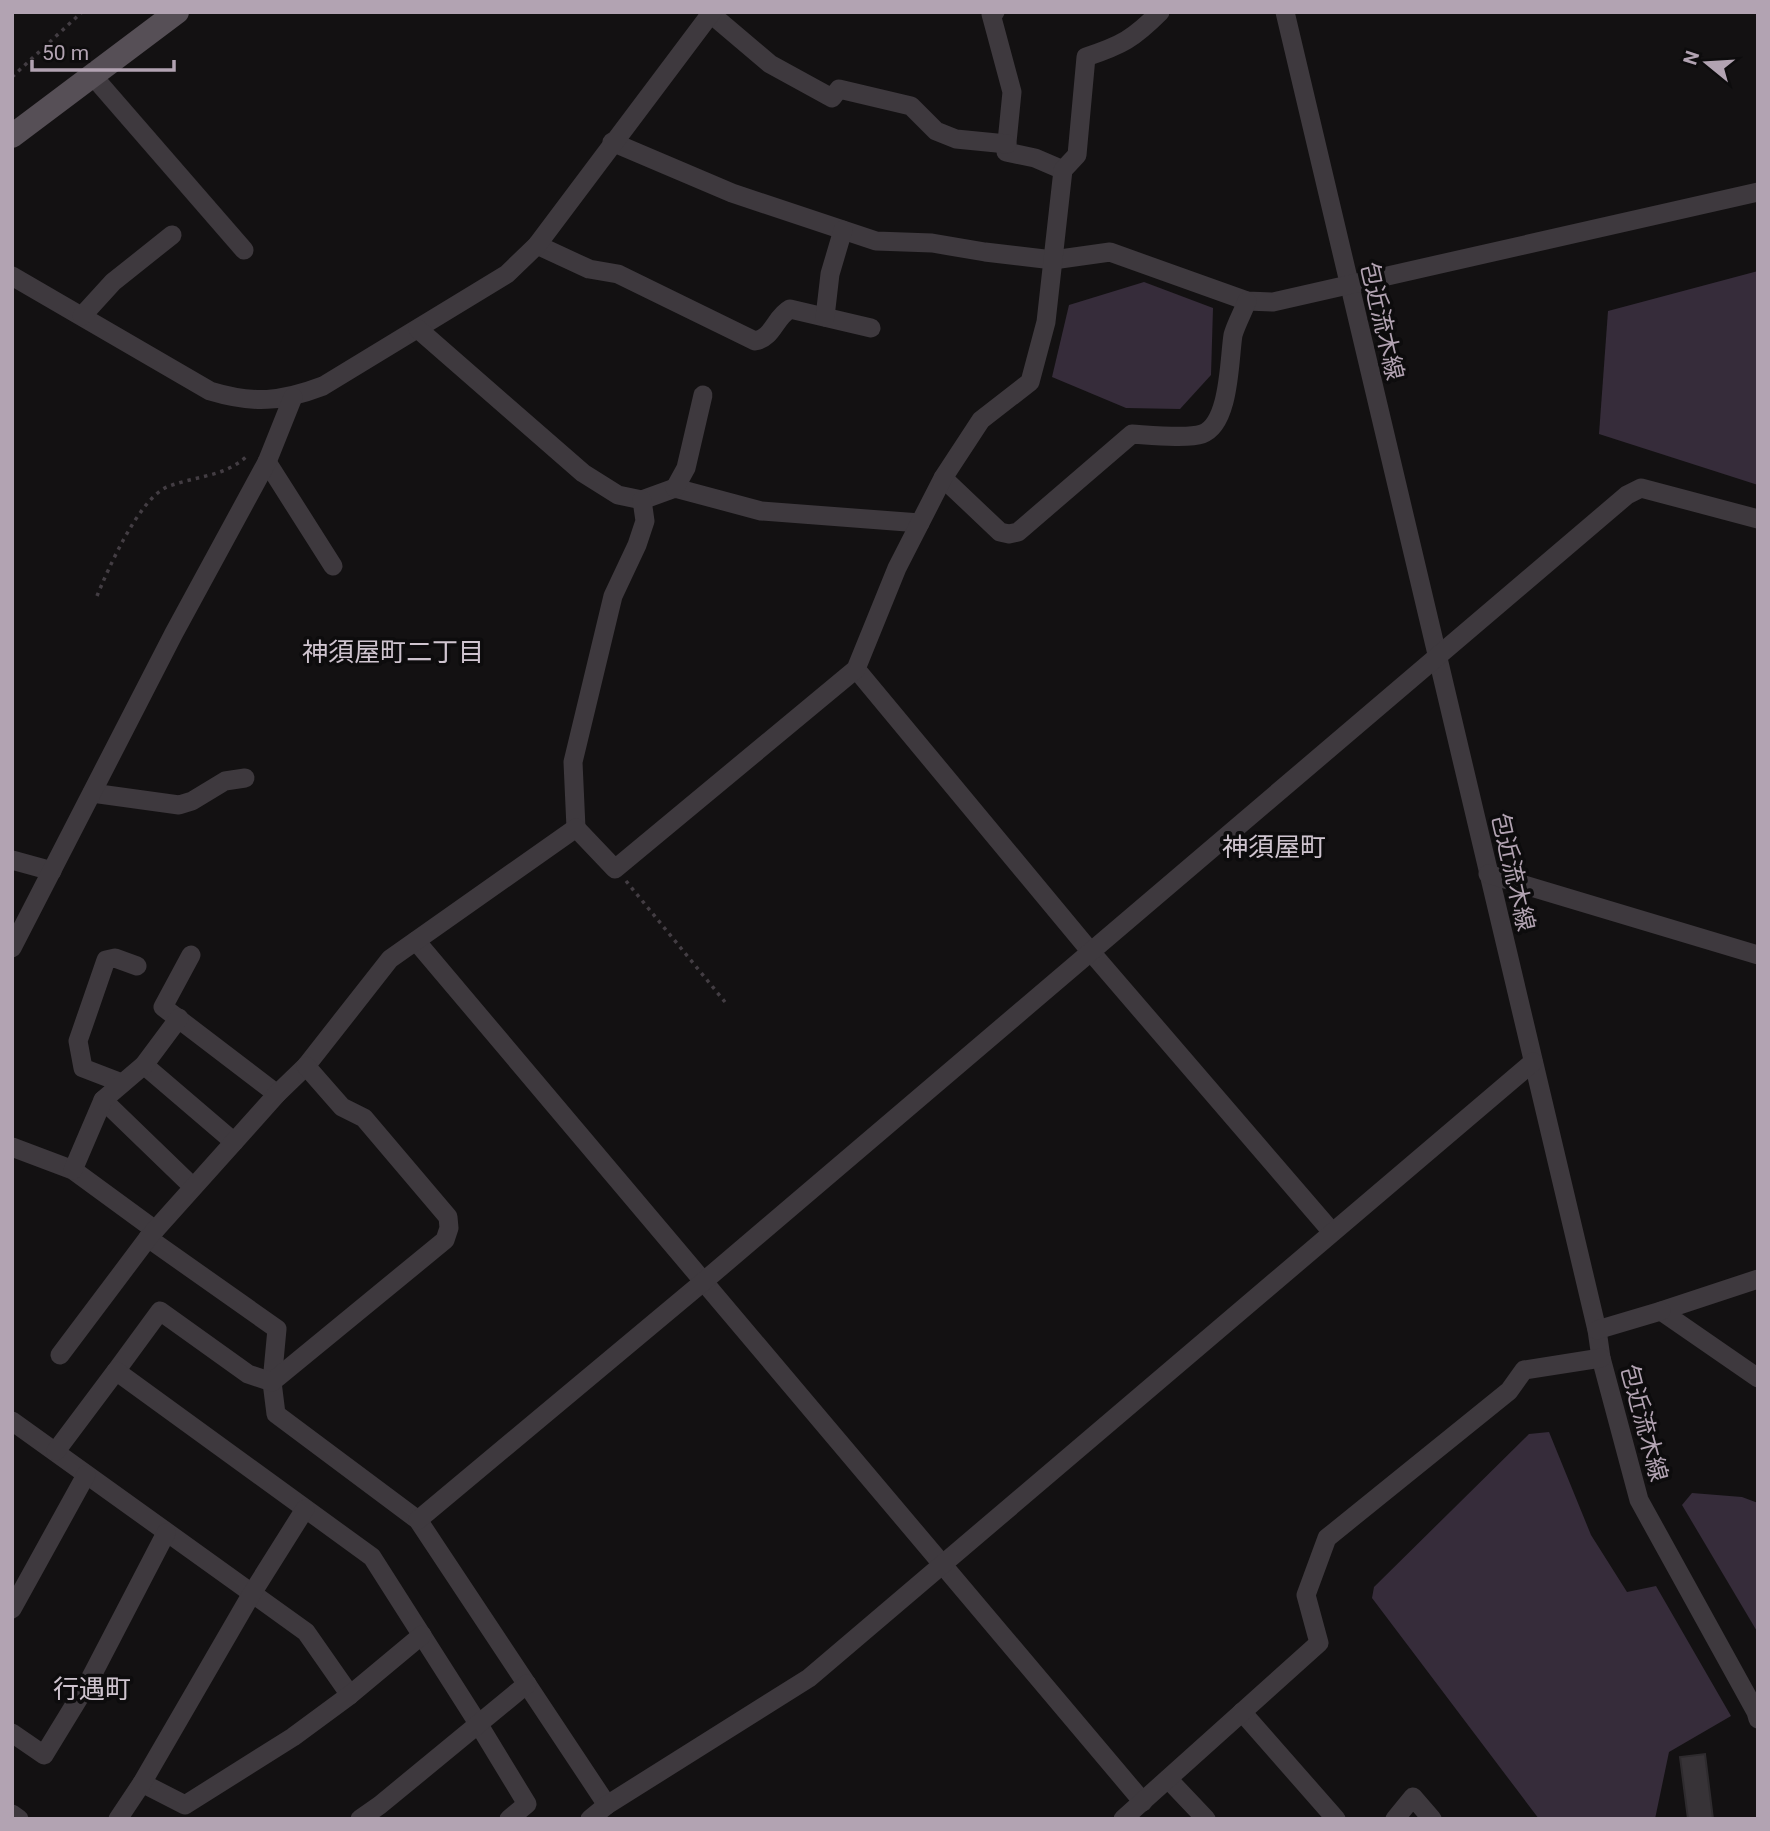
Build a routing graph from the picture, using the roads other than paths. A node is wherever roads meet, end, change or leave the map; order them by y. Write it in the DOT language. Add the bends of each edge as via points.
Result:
graph roads {
  1 [pos="177,12"];
  2 [pos="995,12"];
  3 [pos="1160,12"];
  4 [pos="1285,12"];
  5 [pos="712,13"];
  6 [pos="92,75"];
  7 [pos="12,136"];
  8 [pos="612,142"];
  9 [pos="1007,145"];
  10 [pos="1063,170"];
  11 [pos="1758,192"];
  12 [pos="843,230"];
  13 [pos="172,235"];
  14 [pos="537,245"];
  15 [pos="244,250"];
  16 [pos="1053,260"];
  17 [pos="12,276"];
  18 [pos="1348,286"];
  19 [pos="1247,301"];
  20 [pos="82,316"];
  21 [pos="825,317"];
  22 [pos="871,328"];
  23 [pos="418,329"];
  24 [pos="703,395"];
  25 [pos="293,397"];
  26 [pos="259,456"];
  27 [pos="943,478"];
  28 [pos="675,488"];
  29 [pos="642,500"];
  30 [pos="1758,519"];
  31 [pos="920,523"];
  32 [pos="333,566"];
  33 [pos="1437,655"];
  34 [pos="856,669"];
  35 [pos="245,778"];
  36 [pos="92,793"];
  37 [pos="576,828"];
  38 [pos="12,860"];
  39 [pos="52,871"];
  40 [pos="1488,874"];
  41 [pos="416,941"];
  42 [pos="12,948"];
  43 [pos="1091,952"];
  44 [pos="191,955"];
  45 [pos="1758,955"];
  46 [pos="137,966"];
  47 [pos="179,1018"];
  48 [pos="1533,1062"];
  49 [pos="144,1065"];
  50 [pos="306,1066"];
  51 [pos="122,1083"];
  52 [pos="277,1094"];
  53 [pos="103,1100"];
  54 [pos="234,1142"];
  55 [pos="12,1147"];
  56 [pos="73,1170"];
  57 [pos="194,1187"];
  58 [pos="1332,1233"];
  59 [pos="151,1234"];
  60 [pos="1758,1279"];
  61 [pos="703,1282"];
  62 [pos="1661,1311"];
  63 [pos="1597,1330"];
  64 [pos="60,1355"];
  65 [pos="1601,1358"];
  66 [pos="1748,1361"];
  67 [pos="116,1371"];
  68 [pos="1758,1378"];
  69 [pos="272,1382"];
  70 [pos="12,1421"];
  71 [pos="56,1451"];
  72 [pos="86,1475"];
  73 [pos="305,1509"];
  74 [pos="418,1520"];
  75 [pos="166,1533"];
  76 [pos="942,1564"];
  77 [pos="251,1595"];
  78 [pos="12,1609"];
  79 [pos="422,1635"];
  80 [pos="527,1684"];
  81 [pos="351,1695"];
  82 [pos="1242,1712"];
  83 [pos="1758,1720"];
  84 [pos="479,1725"];
  85 [pos="12,1733"];
  86 [pos="1168,1779"];
  87 [pos="142,1783"];
  88 [pos="1143,1802"];
  89 [pos="607,1805"];
  90 [pos="12,1814"];
  91 [pos="19,1819"];
  92 [pos="118,1819"];
  93 [pos="360,1819"];
  94 [pos="509,1819"];
  95 [pos="590,1819"];
  96 [pos="1124,1819"];
  97 [pos="1206,1819"];
  98 [pos="1336,1819"];
  99 [pos="1395,1819"];
  100 [pos="1432,1819"];
  1 -- 6 [label="main road"];
  2 -- 9 [label="street" via="992,15 1012,92"];
  3 -- 10 [label="street" via="1118,47 1086,57 1077,155"];
  4 -- 18 [label="street, 包近流木線"];
  5 -- 8 [label="street"];
  5 -- 9 [label="street" via="770,64 832,98 839,89 911,107 936,131 956,139"];
  6 -- 7 [label="main road"];
  6 -- 15 [label="street"];
  8 -- 12 [label="street" via="732,193"];
  8 -- 14 [label="street"];
  9 -- 10 [label="street" via="1006,152"];
  10 -- 16 [label="street"];
  11 -- 18 [label="street"];
  12 -- 16 [label="street" via="876,241 932,243"];
  12 -- 21 [label="street" via="830,274"];
  13 -- 20 [label="street" via="113,282"];
  14 -- 21 [label="street" via="589,269 618,274 755,341 762,340 790,309"];
  14 -- 23 [label="street" via="507,274"];
  16 -- 19 [label="street" via="1110,252"];
  16 -- 27 [label="street" via="1046,322 1030,382 981,419"];
  17 -- 20 [label="street"];
  18 -- 19 [label="street" via="1273,302"];
  18 -- 33 [label="street, 包近流木線"];
  19 -- 27 [label="street" via="1234,332 1220,414 1210,430 1199,435 1132,435 1018,532 1009,534 1000,532"];
  20 -- 25 [label="street" via="210,391 237,399"];
  21 -- 22 [label="street"];
  23 -- 25 [label="street" via="323,386"];
  23 -- 29 [label="street" via="583,473 618,495"];
  24 -- 28 [label="street" via="686,468"];
  25 -- 26 [label="street"];
  26 -- 32 [label="street"];
  26 -- 36 [label="street"];
  27 -- 31 [label="street"];
  28 -- 29 [label="street"];
  28 -- 31 [label="street" via="761,511"];
  29 -- 37 [label="street" via="645,521 613,596 573,762"];
  30 -- 33 [label="street" via="1641,488"];
  31 -- 34 [label="street"];
  33 -- 40 [label="street, 包近流木線"];
  33 -- 43 [label="street"];
  34 -- 37 [label="street" via="615,869"];
  34 -- 43 [label="street"];
  35 -- 36 [label="street" via="225,781 178,805"];
  36 -- 39 [label="street"];
  37 -- 41 [label="street"];
  38 -- 39 [label="street"];
  39 -- 42 [label="street"];
  40 -- 45 [label="street"];
  40 -- 48 [label="street, 包近流木線"];
  41 -- 50 [label="street" via="390,960"];
  41 -- 61 [label="street"];
  43 -- 58 [label="street"];
  43 -- 61 [label="street"];
  44 -- 47 [label="street" via="163,1007"];
  46 -- 51 [label="street" via="115,958 106,960 78,1041 83,1068"];
  47 -- 49 [label="street"];
  47 -- 52 [label="street"];
  48 -- 58 [label="street"];
  48 -- 63 [label="street, 包近流木線"];
  49 -- 51 [label="street"];
  49 -- 54 [label="street"];
  50 -- 52 [label="street"];
  50 -- 69 [label="street" via="342,1107 364,1118 448,1217 449,1228 445,1240"];
  51 -- 53 [label="street"];
  52 -- 54 [label="street"];
  53 -- 56 [label="street"];
  53 -- 57 [label="street"];
  54 -- 57 [label="street"];
  55 -- 56 [label="street"];
  56 -- 59 [label="street"];
  57 -- 59 [label="street"];
  58 -- 76 [label="street"];
  59 -- 64 [label="street"];
  59 -- 69 [label="street" via="277,1329"];
  60 -- 62 [label="street"];
  61 -- 74 [label="street"];
  61 -- 76 [label="street"];
  62 -- 63 [label="street"];
  62 -- 66 [label="street"];
  63 -- 65 [label="street, 包近流木線"];
  65 -- 82 [label="street" via="1524,1370 1509,1391 1327,1538 1306,1595 1319,1643"];
  65 -- 83 [label="street, 包近流木線" via="1639,1500"];
  66 -- 68 [label="street"];
  67 -- 69 [label="street" via="160,1311 248,1374"];
  67 -- 71 [label="street"];
  67 -- 73 [label="street"];
  69 -- 74 [label="street" via="276,1415"];
  70 -- 71 [label="street"];
  71 -- 72 [label="street"];
  72 -- 75 [label="street"];
  72 -- 78 [label="street"];
  73 -- 77 [label="street"];
  73 -- 79 [label="street" via="372,1557"];
  74 -- 80 [label="street"];
  75 -- 77 [label="street"];
  75 -- 85 [label="street" via="88,1683 44,1755"];
  76 -- 88 [label="street"];
  76 -- 89 [label="street" via="809,1678"];
  77 -- 81 [label="street" via="306,1632"];
  77 -- 87 [label="street"];
  79 -- 81 [label="street"];
  79 -- 84 [label="street"];
  80 -- 84 [label="street"];
  80 -- 89 [label="street"];
  81 -- 87 [label="street" via="184,1805"];
  82 -- 86 [label="street"];
  82 -- 98 [label="street"];
  84 -- 93 [label="street"];
  84 -- 94 [label="street" via="527,1804"];
  86 -- 88 [label="street"];
  86 -- 97 [label="street"];
  87 -- 92 [label="street"];
  88 -- 96 [label="street"];
  89 -- 95 [label="street"];
  90 -- 91 [label="street"];
  99 -- 100 [label="street" via="1413,1797"];
}
